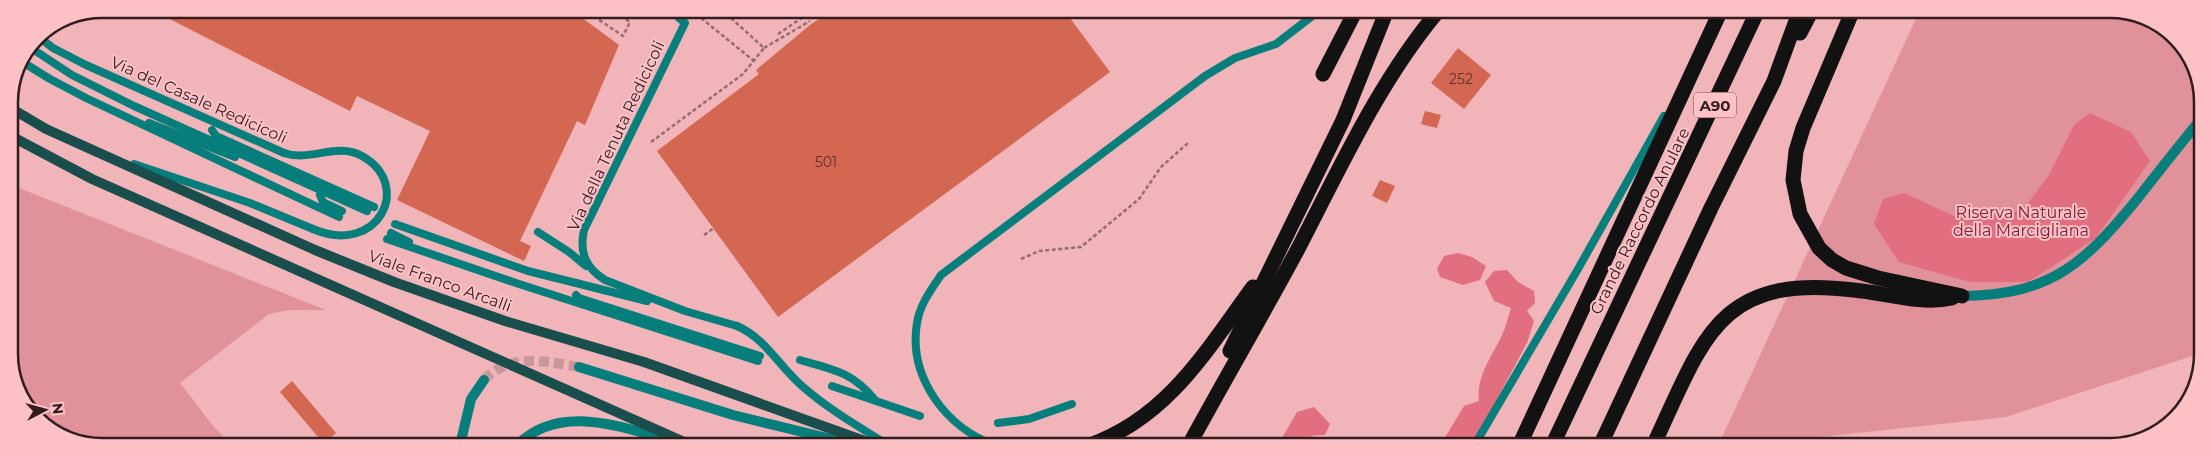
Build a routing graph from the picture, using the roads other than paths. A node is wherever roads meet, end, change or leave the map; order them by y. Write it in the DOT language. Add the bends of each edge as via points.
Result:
graph roads {
  1 [pos="1310,18"];
  2 [pos="1352,18"];
  3 [pos="1384,18"];
  4 [pos="1433,18"];
  5 [pos="1717,18"];
  6 [pos="1754,18"];
  7 [pos="1797,18"];
  8 [pos="1808,18"];
  9 [pos="1850,18"];
  10 [pos="682,20"];
  11 [pos="1708,38"];
  12 [pos="43,41"];
  13 [pos="35,51"];
  14 [pos="28,63"];
  15 [pos="28,63"];
  16 [pos="1323,74"];
  17 [pos="66,80"];
  18 [pos="1774,81"];
  19 [pos="18,112"];
  20 [pos="118,113"];
  21 [pos="2194,127"];
  22 [pos="212,130"];
  23 [pos="18,140"];
  24 [pos="100,153"];
  25 [pos="235,157"];
  26 [pos="320,195"];
  27 [pos="374,208"];
  28 [pos="367,211"];
  29 [pos="395,224"];
  30 [pos="538,232"];
  31 [pos="389,236"];
  32 [pos="1274,258"];
  33 [pos="595,274"];
  34 [pos="576,295"];
  35 [pos="1962,296"];
  36 [pos="684,311"];
  37 [pos="800,360"];
  38 [pos="580,367"];
  39 [pos="484,380"];
  40 [pos="832,386"];
  41 [pos="876,401"];
  42 [pos="1072,404"];
  43 [pos="920,416"];
  44 [pos="998,423"];
  45 [pos="462,438"];
  46 [pos="528,438"];
  47 [pos="659,438"];
  48 [pos="675,438"];
  49 [pos="827,438"];
  50 [pos="856,438"];
  51 [pos="878,438"];
  52 [pos="975,438"];
  53 [pos="1108,438"];
  54 [pos="1187,438"];
  55 [pos="1193,438"];
  56 [pos="1479,438"];
  57 [pos="1523,438"];
  58 [pos="1556,438"];
  59 [pos="1604,438"];
  60 [pos="1657,438"];
  1 -- 52 [label="lane" via="1276,44 1235,58 1205,76 941,275 923,302 917,323 917,347 924,381 938,404 956,424"];
  2 -- 16 [label="highway"];
  3 -- 32 [label="highway" via="1342,120"];
  4 -- 55 [label="highway" via="1402,59 1363,125"];
  5 -- 11 [label="highway, Grande Raccordo Anulare / A90"];
  6 -- 58 [label="highway, Grande Raccordo Anulare / A90"];
  7 -- 18 [label="highway"];
  8 -- 18 [label="highway"];
  9 -- 35 [label="highway" via="1796,151 1793,180 1800,214 1818,248 1846,268"];
  10 -- 33 [label="lane, Via della Tenuta Redicicoli" via="674,45 584,230 582,254"];
  11 -- 56 [label="lane" via="1578,270"];
  11 -- 57 [label="highway, Grande Raccordo Anulare / A90"];
  12 -- 24 [label="lane, Via del Casale Redicicoli, bridge" via="86,65 284,153 299,157 339,150 354,152 370,161 383,178 385,208 366,230 346,237 332,235 250,203"];
  13 -- 28 [label="lane" via="94,87"];
  14 -- 17 [label="lane" via="58,80"];
  15 -- 20 [label="lane" via="50,79"];
  18 -- 59 [label="highway"];
  19 -- 24 [label="main road, Viale Franco Arcalli"];
  20 -- 25 [label="lane" via="152,123"];
  20 -- 26 [label="lane" via="341,214 323,202"];
  21 -- 35 [label="street" via="2105,238 2078,262 2053,277 2010,293"];
  22 -- 27 [label="lane" via="216,136"];
  23 -- 48 [label="main road" via="100,183"];
  24 -- 50 [label="main road, Viale Franco Arcalli" via="394,282 505,321 669,371"];
  29 -- 36 [label="lane, bridge" via="528,271"];
  30 -- 33 [label="lane"];
  31 -- 34 [label="lane" via="528,287 759,358"];
  32 -- 53 [label="highway" via="1190,373 1170,395 1121,433"];
  32 -- 54 [label="highway"];
  33 -- 36 [label="lane"];
  35 -- 60 [label="highway" via="1922,300 1852,289 1809,288 1776,290 1753,298 1728,315 1709,336"];
  36 -- 51 [label="lane, bridge" via="748,331 811,393"];
  37 -- 41 [label="lane" via="844,372"];
  38 -- 49 [label="street" via="733,415"];
  39 -- 45 [label="street" via="471,399"];
  40 -- 41 [label="lane"];
  41 -- 43 [label="lane"];
  42 -- 44 [label="lane" via="1029,419"];
  46 -- 47 [label="street" via="544,427 578,420"];
}
